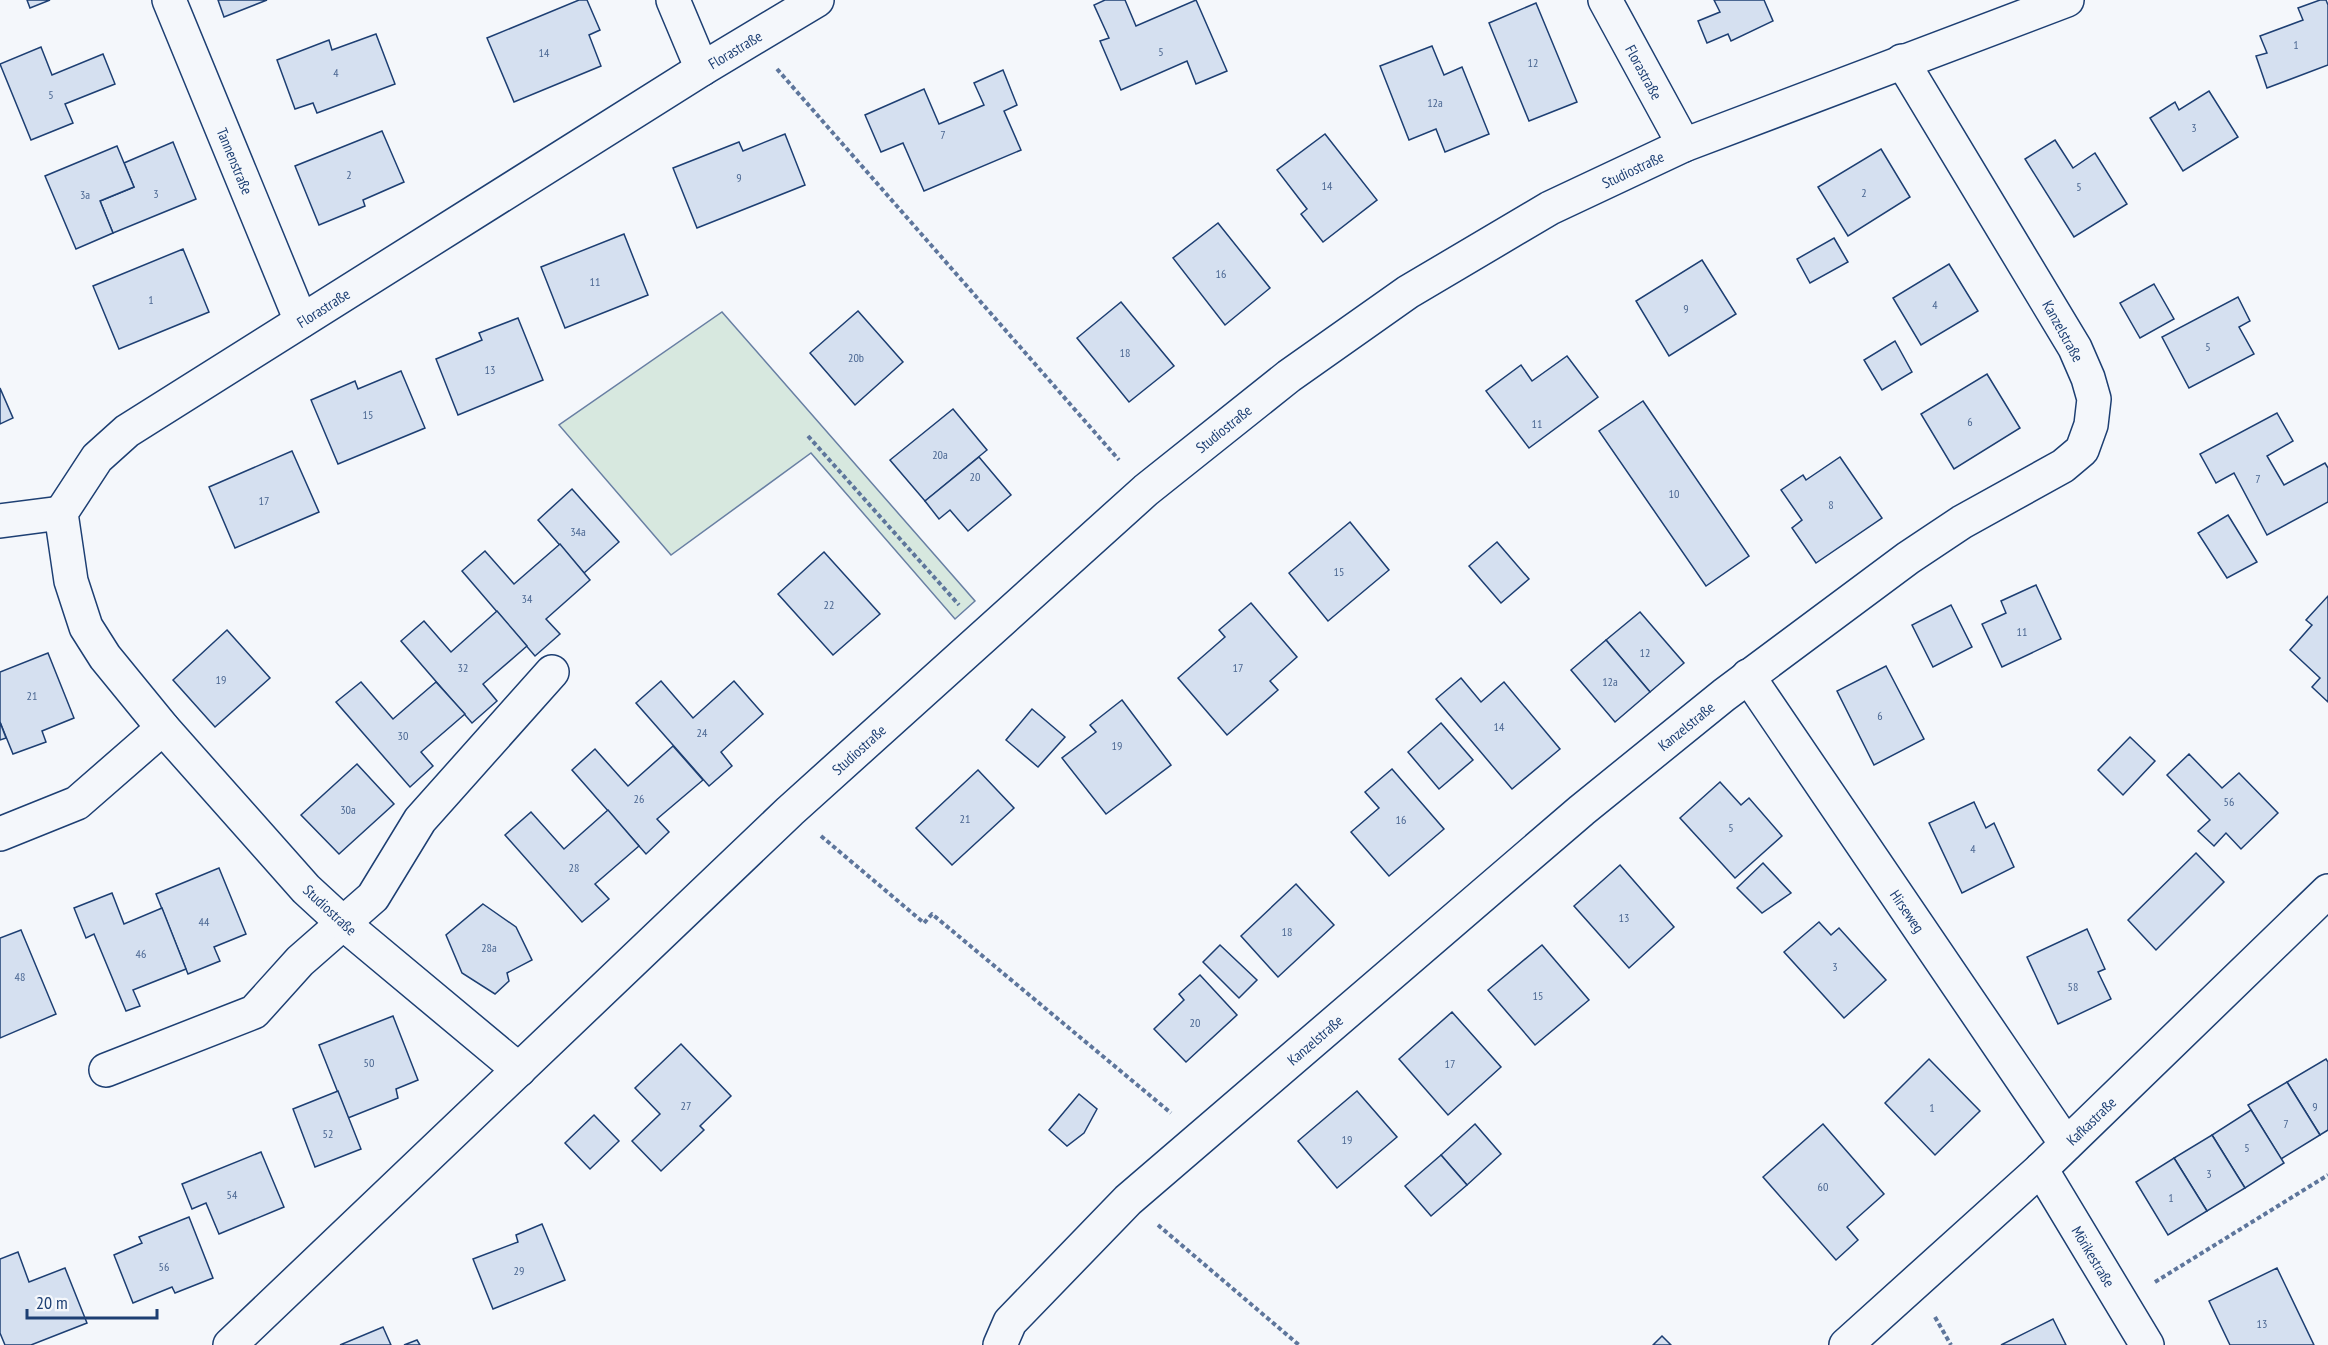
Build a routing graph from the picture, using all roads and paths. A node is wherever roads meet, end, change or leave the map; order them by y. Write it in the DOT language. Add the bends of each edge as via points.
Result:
graph roads {
  1 [pos="169,0"];
  2 [pos="674,0"];
  3 [pos="817,0"];
  4 [pos="1605,0"];
  5 [pos="2067,0"];
  6 [pos="751,39"];
  7 [pos="1902,61"];
  8 [pos="702,69"];
  9 [pos="1684,145"];
  10 [pos="301,321"];
  11 [pos="808,436"];
  12 [pos="1146,490"];
  13 [pos="61,513"];
  14 [pos="0,521"];
  15 [pos="985,635"];
  16 [pos="552,672"];
  17 [pos="1748,676"];
  18 [pos="163,728"];
  19 [pos="790,811"];
  20 [pos="0,834"];
  21 [pos="2328,891"];
  22 [pos="344,924"];
  23 [pos="106,1070"];
  24 [pos="519,1070"];
  25 [pos="1201,1137"];
  26 [pos="2066,1144"];
  27 [pos="2040,1169"];
  28 [pos="2328,1175"];
  29 [pos="1128,1200"];
  30 [pos="2121,1303"];
  31 [pos="230,1345"];
  32 [pos="1000,1345"];
  33 [pos="1299,1345"];
  34 [pos="1846,1345"];
  35 [pos="2148,1345"];
  1 -- 10 [label="street, Tannenstraße"];
  2 -- 8 [label="street"];
  3 -- 6 [label="street, Florastraße"];
  4 -- 9 [label="street, Florastraße"];
  5 -- 7 [label="street, Studiostraße"];
  6 -- 8 [label="street, Florastraße"];
  6 -- 12 [label="path"];
  7 -- 9 [label="street, Studiostraße"];
  7 -- 17 [label="street, Kanzelstraße" via="2075,348 2094,399 2091,425 2082,450 2063,466 1918,551"];
  8 -- 10 [label="street, Florastraße"];
  9 -- 12 [label="street, Studiostraße" via="1550,208 1408,292 1289,376"];
  10 -- 13 [label="street, Florastraße" via="127,431 97,458"];
  11 -- 15 [label="path"];
  12 -- 15 [label="street, Studiostraße"];
  13 -- 14 [label="street"];
  13 -- 18 [label="street" via="71,581 86,627 105,657"];
  15 -- 19 [label="street, Studiostraße"];
  16 -- 22 [label="street" via="420,820 373,897"];
  17 -- 25 [label="street, Kanzelstraße" via="1581,810"];
  17 -- 26 [label="street, Hirseweg"];
  18 -- 20 [label="street" via="77,803"];
  18 -- 22 [label="street, Studiostraße" via="306,889"];
  19 -- 24 [label="street, Studiostraße"];
  19 -- 25 [label="path" via="924,923 932,914"];
  21 -- 26 [label="street, Kafkastraße"];
  22 -- 23 [label="street" via="300,961 254,1012"];
  22 -- 24 [label="street, Studiostraße"];
  24 -- 31 [label="street, Studiostraße"];
  25 -- 29 [label="street, Kanzelstraße"];
  26 -- 27 [label="street, Kafkastraße"];
  27 -- 30 [label="street, Mörikestraße"];
  27 -- 34 [label="street, Kafkastraße"];
  28 -- 30 [label="path"];
  29 -- 32 [label="street, Kanzelstraße" via="1010,1322"];
  29 -- 33 [label="path"];
  30 -- 35 [label="street, Mörikestraße"];
}
